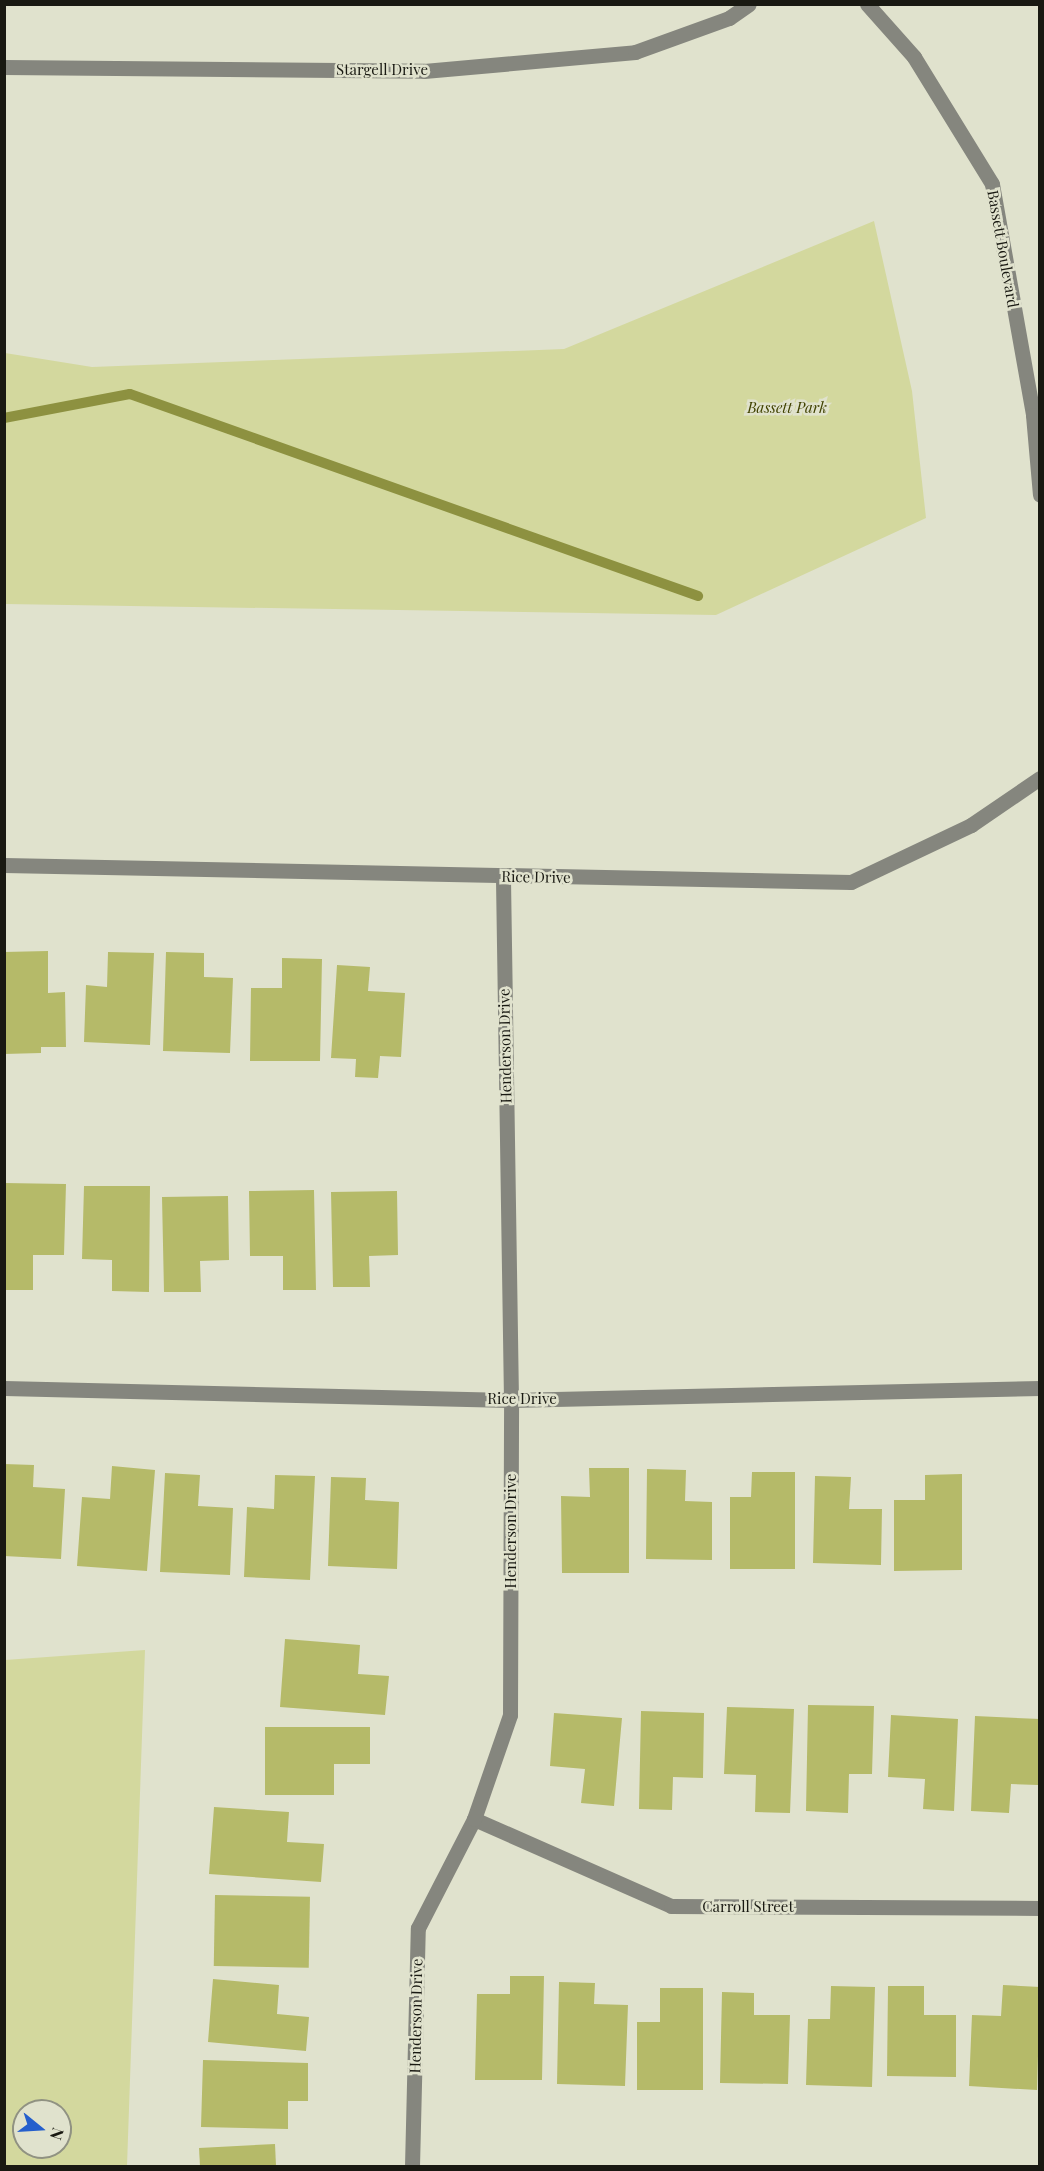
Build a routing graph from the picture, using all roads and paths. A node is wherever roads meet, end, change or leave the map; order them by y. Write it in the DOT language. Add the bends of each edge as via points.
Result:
graph roads {
  1 [pos="749,4"];
  2 [pos="867,4"];
  3 [pos="4,67"];
  4 [pos="1040,495"];
  5 [pos="1040,778"];
  6 [pos="4,865"];
  7 [pos="503,877"];
  8 [pos="4,1388"];
  9 [pos="1040,1388"];
  10 [pos="511,1400"];
  11 [pos="474,1819"];
  12 [pos="1040,1908"];
  13 [pos="412,2166"];
  1 -- 3 [label="street, Stargell Drive" via="729,18 635,52 424,71"];
  2 -- 4 [label="street, Bassett Boulevard" via="914,57 992,184 1033,415"];
  5 -- 7 [label="street, Rice Drive" via="971,825 851,882"];
  6 -- 7 [label="street, Rice Drive"];
  7 -- 10 [label="street, Henderson Drive"];
  8 -- 10 [label="street, Rice Drive"];
  9 -- 10 [label="street, Rice Drive"];
  10 -- 11 [label="street, Henderson Drive" via="510,1715"];
  11 -- 12 [label="street, Carroll Street" via="671,1906"];
  11 -- 13 [label="street, Henderson Drive" via="418,1928"];
}
